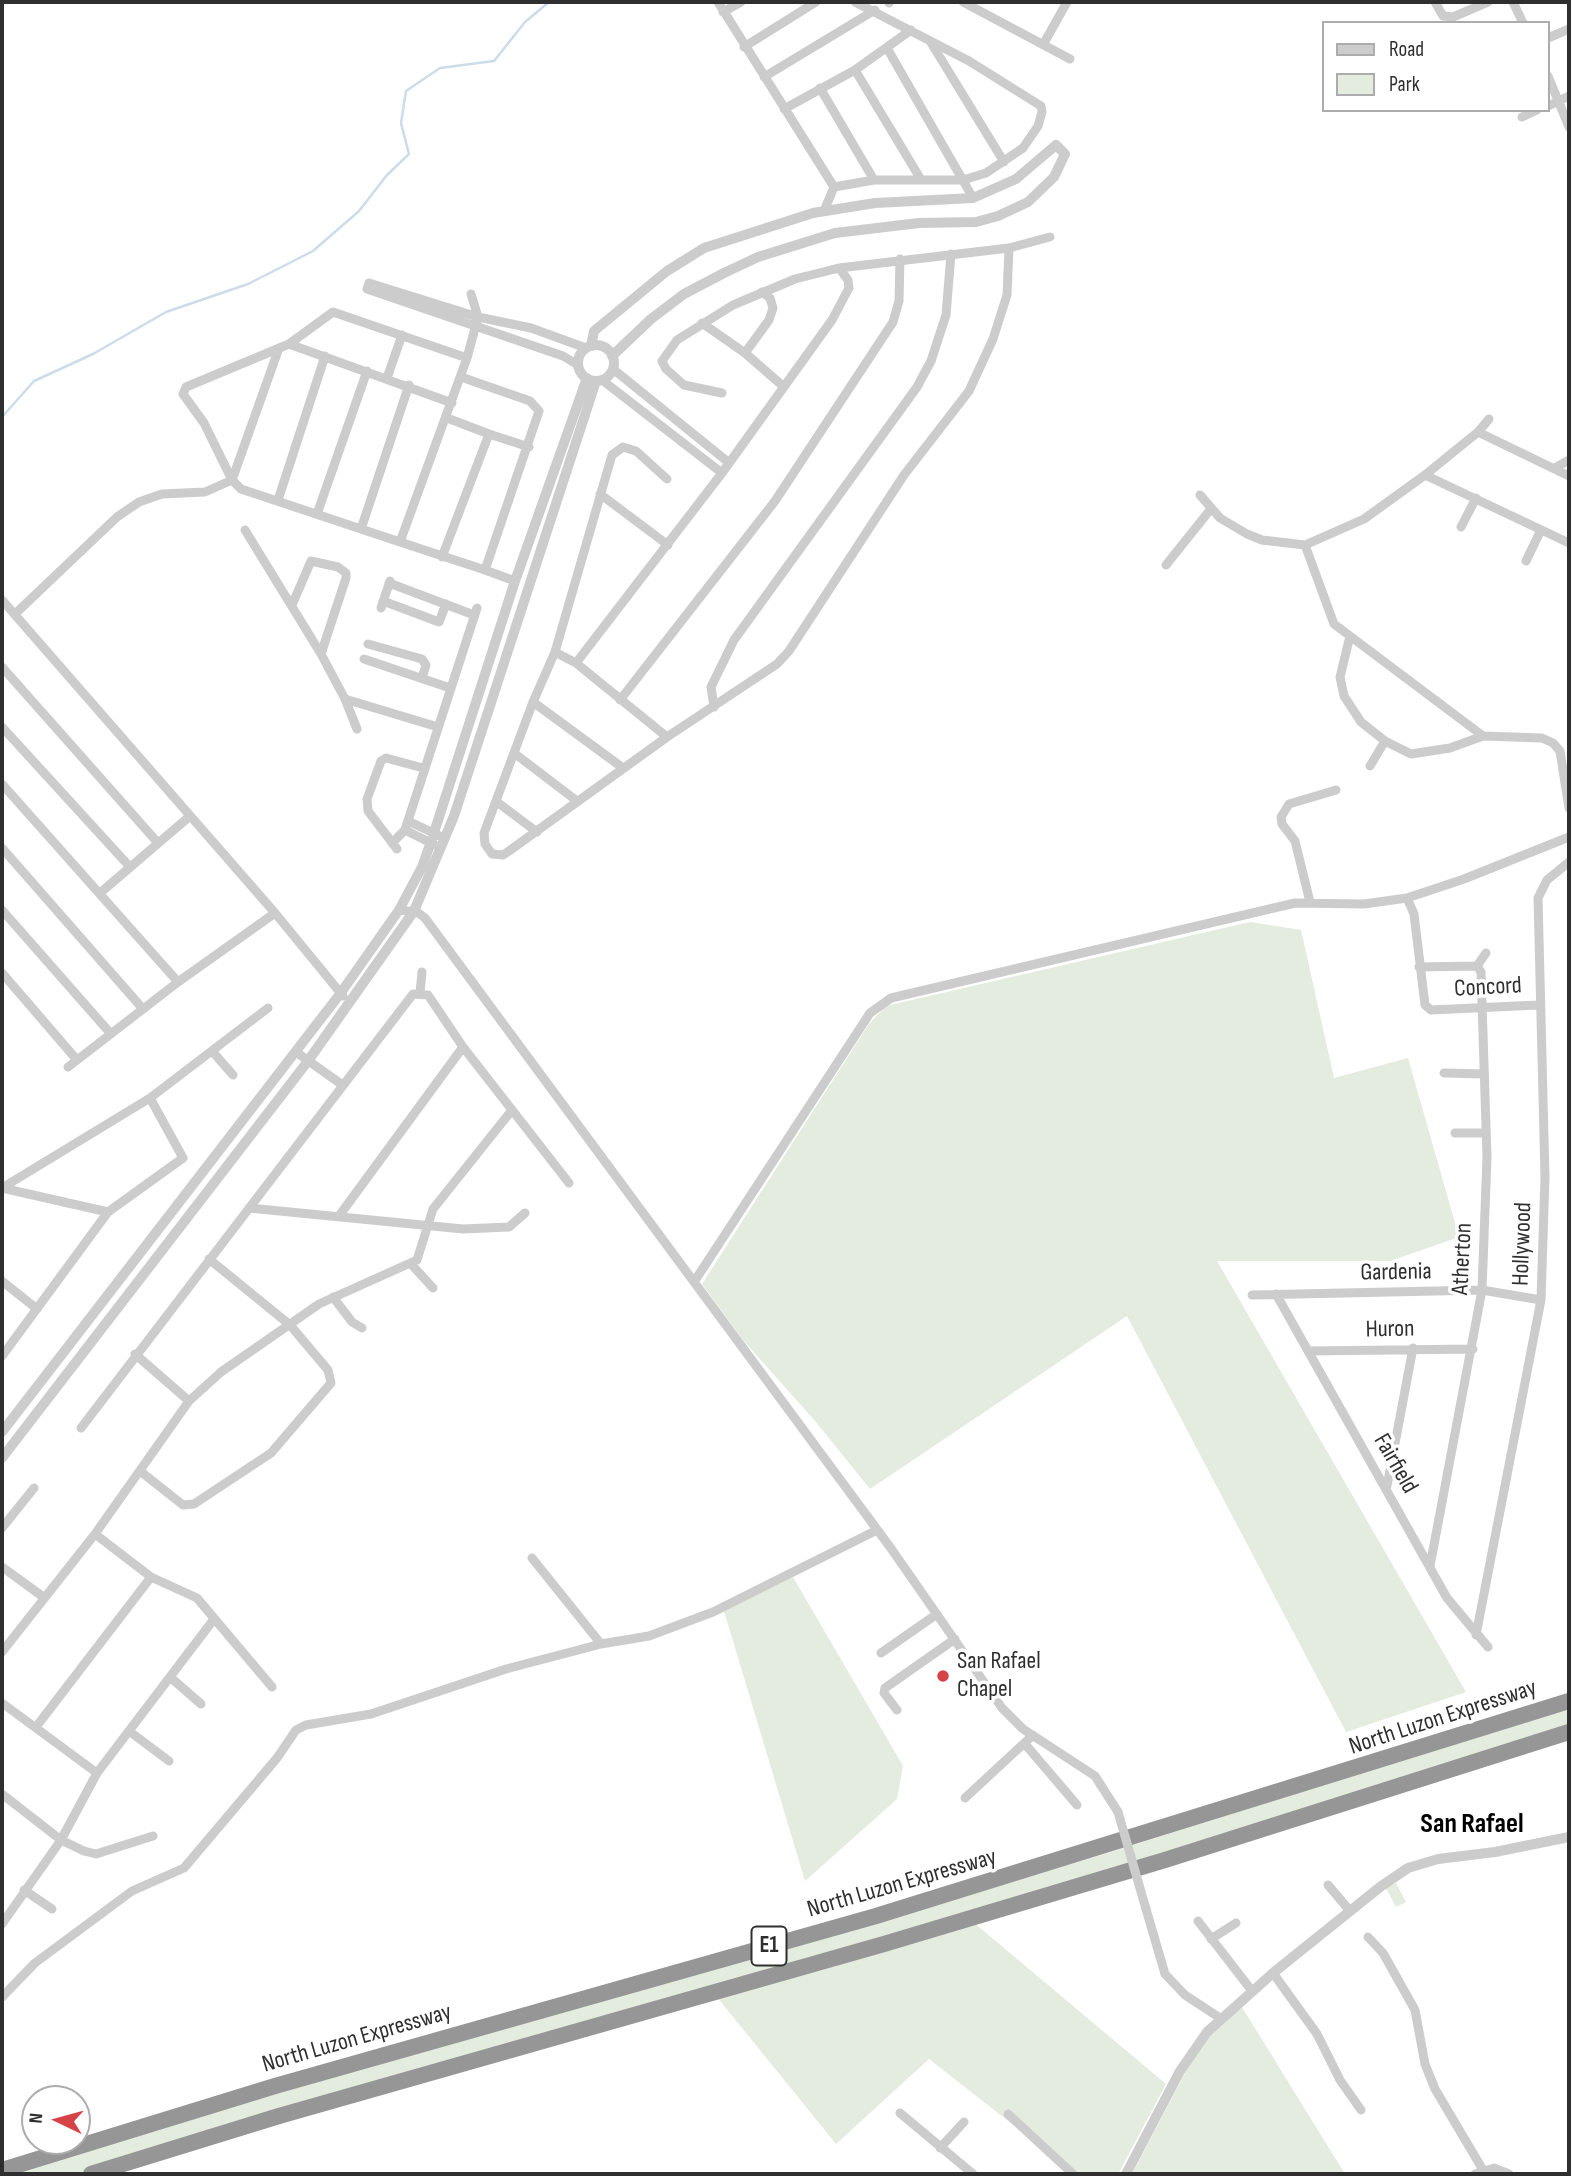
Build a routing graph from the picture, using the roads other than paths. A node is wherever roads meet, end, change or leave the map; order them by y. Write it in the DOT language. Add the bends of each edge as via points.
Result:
graph roads {
  1 [pos="718,2"];
  2 [pos="741,2"];
  3 [pos="816,2"];
  4 [pos="855,2"];
  5 [pos="962,2"];
  6 [pos="1067,2"];
  7 [pos="1435,2"];
  8 [pos="1489,2"];
  9 [pos="1513,2"];
  10 [pos="875,10"];
  11 [pos="723,12"];
  12 [pos="1522,21"];
  13 [pos="1569,29"];
  14 [pos="911,30"];
  15 [pos="1550,37"];
  16 [pos="929,40"];
  17 [pos="1044,43"];
  18 [pos="744,47"];
  19 [pos="887,48"];
  20 [pos="1070,59"];
  21 [pos="855,70"];
  22 [pos="764,76"];
  23 [pos="1550,79"];
  24 [pos="821,88"];
  25 [pos="1565,98"];
  26 [pos="784,109"];
  27 [pos="1533,112"];
  28 [pos="1522,117"];
  29 [pos="1569,127"];
  30 [pos="1003,162"];
  31 [pos="974,177"];
  32 [pos="920,178"];
  33 [pos="874,180"];
  34 [pos="963,180"];
  35 [pos="834,187"];
  36 [pos="978,196"];
  37 [pos="813,213"];
  38 [pos="1051,237"];
  39 [pos="1009,248"];
  40 [pos="951,254"];
  41 [pos="900,259"];
  42 [pos="839,268"];
  43 [pos="762,292"];
  44 [pos="471,294"];
  45 [pos="478,317"];
  46 [pos="702,323"];
  47 [pos="475,327"];
  48 [pos="402,335"];
  49 [pos="289,344"];
  50 [pos="589,347"];
  51 [pos="279,348"];
  52 [pos="745,353"];
  53 [pos="325,356"];
  54 [pos="612,356"];
  55 [pos="467,358"];
  56 [pos="578,365"];
  57 [pos="612,369"];
  58 [pos="367,371"];
  59 [pos="461,377"];
  60 [pos="387,378"];
  61 [pos="595,380"];
  62 [pos="409,385"];
  63 [pos="784,387"];
  64 [pos="722,393"];
  65 [pos="452,403"];
  66 [pos="447,418"];
  67 [pos="1489,419"];
  68 [pos="1478,432"];
  69 [pos="489,434"];
  70 [pos="529,447"];
  71 [pos="1569,460"];
  72 [pos="728,462"];
  73 [pos="1555,468"];
  74 [pos="722,473"];
  75 [pos="1425,475"];
  76 [pos="1569,476"];
  77 [pos="667,479"];
  78 [pos="232,480"];
  79 [pos="600,494"];
  80 [pos="1200,495"];
  81 [pos="1476,498"];
  82 [pos="278,500"];
  83 [pos="1210,510"];
  84 [pos="317,514"];
  85 [pos="1461,527"];
  86 [pos="361,529"];
  87 [pos="245,530"];
  88 [pos="1541,530"];
  89 [pos="400,542"];
  90 [pos="1569,544"];
  91 [pos="668,545"];
  92 [pos="1306,545"];
  93 [pos="442,557"];
  94 [pos="1526,561"];
  95 [pos="1166,565"];
  96 [pos="485,570"];
  97 [pos="515,581"];
  98 [pos="2,600"];
  99 [pos="446,604"];
  100 [pos="292,605"];
  101 [pos="15,614"];
  102 [pos="1350,636"];
  103 [pos="555,652"];
  104 [pos="321,654"];
  105 [pos="576,663"];
  106 [pos="2,667"];
  107 [pos="422,678"];
  108 [pos="450,688"];
  109 [pos="345,699"];
  110 [pos="620,700"];
  111 [pos="533,702"];
  112 [pos="714,707"];
  113 [pos="2,727"];
  114 [pos="438,727"];
  115 [pos="356,729"];
  116 [pos="1483,736"];
  117 [pos="667,737"];
  118 [pos="1385,741"];
  119 [pos="514,753"];
  120 [pos="1370,766"];
  121 [pos="424,768"];
  122 [pos="623,768"];
  123 [pos="2,785"];
  124 [pos="1336,789"];
  125 [pos="496,802"];
  126 [pos="577,802"];
  127 [pos="1569,808"];
  128 [pos="190,816"];
  129 [pos="406,826"];
  130 [pos="537,832"];
  131 [pos="1569,837"];
  132 [pos="437,841"];
  133 [pos="158,843"];
  134 [pos="2,848"];
  135 [pos="1569,862"];
  136 [pos="130,866"];
  137 [pos="100,893"];
  138 [pos="1407,898"];
  139 [pos="1310,902"];
  140 [pos="2,910"];
  141 [pos="399,910"];
  142 [pos="414,911"];
  143 [pos="275,913"];
  144 [pos="1486,953"];
  145 [pos="1477,966"];
  146 [pos="1419,967"];
  147 [pos="422,972"];
  148 [pos="2,973"];
  149 [pos="178,982"];
  150 [pos="420,993"];
  151 [pos="345,998"];
  152 [pos="1538,1005"];
  153 [pos="268,1008"];
  154 [pos="143,1009"];
  155 [pos="1481,1009"];
  156 [pos="111,1034"];
  157 [pos="463,1047"];
  158 [pos="212,1051"];
  159 [pos="296,1052"];
  160 [pos="78,1060"];
  161 [pos="307,1061"];
  162 [pos="68,1067"];
  163 [pos="1444,1073"];
  164 [pos="1484,1074"];
  165 [pos="233,1075"];
  166 [pos="341,1084"];
  167 [pos="150,1098"];
  168 [pos="512,1110"];
  169 [pos="1455,1133"];
  170 [pos="1486,1133"];
  171 [pos="569,1183"];
  172 [pos="2,1188"];
  173 [pos="249,1208"];
  174 [pos="108,1212"];
  175 [pos="525,1213"];
  176 [pos="339,1216"];
  177 [pos="427,1226"];
  178 [pos="209,1259"];
  179 [pos="411,1264"];
  180 [pos="2,1281"];
  181 [pos="694,1282"];
  182 [pos="433,1287"];
  183 [pos="1482,1290"];
  184 [pos="1276,1294"];
  185 [pos="1252,1295"];
  186 [pos="333,1297"];
  187 [pos="1541,1300"];
  188 [pos="37,1309"];
  189 [pos="290,1325"];
  190 [pos="362,1328"];
  191 [pos="1413,1348"];
  192 [pos="1473,1349"];
  193 [pos="1308,1352"];
  194 [pos="135,1354"];
  195 [pos="2,1356"];
  196 [pos="189,1401"];
  197 [pos="81,1428"];
  198 [pos="2,1432"];
  199 [pos="2,1458"];
  200 [pos="140,1471"];
  201 [pos="1387,1486"];
  202 [pos="34,1488"];
  203 [pos="2,1528"];
  204 [pos="877,1530"];
  205 [pos="95,1534"];
  206 [pos="532,1558"];
  207 [pos="1430,1566"];
  208 [pos="2,1567"];
  209 [pos="151,1577"];
  210 [pos="43,1596"];
  211 [pos="937,1614"];
  212 [pos="214,1619"];
  213 [pos="1476,1635"];
  214 [pos="955,1639"];
  215 [pos="601,1644"];
  216 [pos="1488,1647"];
  217 [pos="2,1652"];
  218 [pos="881,1653"];
  219 [pos="170,1677"];
  220 [pos="272,1687"];
  221 [pos="1569,1701"];
  222 [pos="2,1703"];
  223 [pos="201,1704"];
  224 [pos="897,1710"];
  225 [pos="36,1727"];
  226 [pos="129,1731"];
  227 [pos="1569,1732"];
  228 [pos="1032,1735"];
  229 [pos="1025,1744"];
  230 [pos="169,1761"];
  231 [pos="97,1773"];
  232 [pos="2,1794"];
  233 [pos="965,1798"];
  234 [pos="1077,1805"];
  235 [pos="153,1836"];
  236 [pos="1569,1837"];
  237 [pos="61,1840"];
  238 [pos="1328,1885"];
  239 [pos="24,1890"];
  240 [pos="52,1909"];
  241 [pos="1350,1911"];
  242 [pos="1198,1921"];
  243 [pos="1236,1923"];
  244 [pos="2,1924"];
  245 [pos="1368,1937"];
  246 [pos="1211,1939"];
  247 [pos="1273,1973"];
  248 [pos="1252,1991"];
  249 [pos="2,1997"];
  250 [pos="1220,2018"];
  251 [pos="1361,2110"];
  252 [pos="900,2113"];
  253 [pos="1008,2114"];
  254 [pos="964,2122"];
  255 [pos="940,2148"];
  256 [pos="2,2170"];
  257 [pos="1479,2172"];
  258 [pos="91,2174"];
  259 [pos="973,2174"];
  260 [pos="1073,2174"];
  261 [pos="1126,2174"];
  262 [pos="1509,2174"];
  1 -- 11 [label="street"];
  2 -- 11 [label="street"];
  3 -- 18 [label="street"];
  4 -- 10 [label="street"];
  5 -- 17 [label="street"];
  6 -- 17 [label="street"];
  7 -- 8 [label="street" via="1443,16 1453,17"];
  9 -- 12 [label="street"];
  10 -- 14 [label="street"];
  10 -- 22 [label="street"];
  11 -- 18 [label="street"];
  13 -- 15 [label="street"];
  14 -- 16 [label="street"];
  14 -- 19 [label="street"];
  16 -- 30 [label="street"];
  16 -- 30 [label="street" via="1041,106 1041,119 1029,140"];
  17 -- 20 [label="street"];
  18 -- 22 [label="street"];
  19 -- 21 [label="street"];
  19 -- 34 [label="street"];
  21 -- 24 [label="street"];
  21 -- 32 [label="street"];
  22 -- 26 [label="street"];
  23 -- 25 [label="street"];
  24 -- 26 [label="street"];
  24 -- 33 [label="street"];
  25 -- 29 [label="street"];
  26 -- 35 [label="street"];
  27 -- 28 [label="street"];
  30 -- 31 [label="street"];
  31 -- 34 [label="street"];
  31 -- 36 [label="street"];
  32 -- 33 [label="street"];
  32 -- 34 [label="street"];
  33 -- 35 [label="street"];
  34 -- 36 [label="street"];
  35 -- 37 [label="street" via="824,211"];
  36 -- 37 [label="street" via="875,203"];
  36 -- 54 [label="street" via="1016,179 1056,145 1065,154 1054,177 1028,202 998,216 976,222 919,222 835,233 724,272 684,294"];
  37 -- 50 [label="street" via="704,248 667,271 594,331"];
  38 -- 39 [label="street"];
  39 -- 40 [label="street"];
  39 -- 112 [label="street" via="1007,295 969,391 904,475 789,651"];
  40 -- 41 [label="street"];
  40 -- 112 [label="street" via="946,315 922,378 734,640 711,687"];
  41 -- 42 [label="street"];
  41 -- 110 [label="street" via="899,301 893,322 775,501"];
  42 -- 43 [label="street"];
  42 -- 63 [label="street" via="849,288"];
  43 -- 46 [label="street"];
  43 -- 52 [label="street" via="773,308"];
  44 -- 45 [label="street"];
  45 -- 47 [label="street"];
  45 -- 47 [label="street" via="368,286"];
  45 -- 50 [label="street"];
  46 -- 52 [label="street"];
  46 -- 64 [label="street" via="677,341 662,361 684,385"];
  47 -- 55 [label="street"];
  47 -- 56 [label="street"];
  48 -- 49 [label="street" via="333,312"];
  48 -- 55 [label="street"];
  48 -- 60 [label="street"];
  49 -- 51 [label="street"];
  49 -- 53 [label="street"];
  50 -- 54 [label="street" via="601,346"];
  50 -- 56 [label="street"];
  51 -- 78 [label="street"];
  51 -- 78 [label="street" via="186,387 183,394 204,423"];
  52 -- 63 [label="street"];
  53 -- 58 [label="street"];
  53 -- 82 [label="street"];
  54 -- 57 [label="street"];
  55 -- 59 [label="street"];
  56 -- 61 [label="street"];
  57 -- 61 [label="street"];
  57 -- 72 [label="street"];
  58 -- 60 [label="street"];
  58 -- 84 [label="street"];
  59 -- 65 [label="street"];
  59 -- 70 [label="street" via="537,407 539,417"];
  60 -- 62 [label="street"];
  61 -- 74 [label="street"];
  61 -- 97 [label="street"];
  61 -- 132 [label="street"];
  62 -- 65 [label="street"];
  62 -- 86 [label="street"];
  63 -- 72 [label="street"];
  65 -- 66 [label="street"];
  66 -- 69 [label="street"];
  66 -- 89 [label="street"];
  67 -- 68 [label="street"];
  68 -- 73 [label="street"];
  68 -- 75 [label="street"];
  69 -- 70 [label="street"];
  69 -- 93 [label="street"];
  70 -- 96 [label="street"];
  71 -- 73 [label="street"];
  72 -- 74 [label="street"];
  73 -- 76 [label="street"];
  74 -- 91 [label="street"];
  75 -- 81 [label="street"];
  75 -- 92 [label="street" via="1364,519"];
  77 -- 79 [label="street" via="636,451 623,447 612,455"];
  78 -- 82 [label="street" via="241,489"];
  78 -- 101 [label="street" via="205,492 162,494 139,502 117,517"];
  79 -- 91 [label="street"];
  79 -- 103 [label="street"];
  80 -- 83 [label="street"];
  81 -- 85 [label="street"];
  81 -- 88 [label="street"];
  82 -- 84 [label="street"];
  83 -- 92 [label="street" via="1262,540"];
  83 -- 95 [label="street"];
  84 -- 86 [label="street"];
  86 -- 89 [label="street"];
  87 -- 100 [label="street"];
  88 -- 90 [label="street"];
  88 -- 94 [label="street"];
  89 -- 93 [label="street"];
  91 -- 105 [label="street"];
  92 -- 102 [label="street" via="1334,624"];
  93 -- 96 [label="street"];
  96 -- 97 [label="street"];
  97 -- 132 [label="street"];
  98 -- 101 [label="street"];
  99 -- 99 [label="street" via="389,582 382,605 439,622"];
  99 -- 108 [label="street" via="475,612"];
  100 -- 104 [label="street"];
  100 -- 104 [label="street" via="311,561 346,573"];
  101 -- 128 [label="street"];
  102 -- 116 [label="street"];
  102 -- 118 [label="street" via="1340,677 1344,696 1361,722"];
  103 -- 105 [label="street"];
  103 -- 111 [label="street"];
  104 -- 109 [label="street"];
  105 -- 110 [label="street"];
  106 -- 133 [label="street"];
  107 -- 107 [label="street" via="363,663 369,642 422,659 426,665"];
  107 -- 108 [label="street"];
  108 -- 114 [label="street"];
  109 -- 114 [label="street"];
  109 -- 115 [label="street"];
  110 -- 117 [label="street"];
  111 -- 119 [label="street"];
  111 -- 122 [label="street"];
  112 -- 117 [label="street"];
  113 -- 136 [label="street"];
  114 -- 121 [label="street"];
  116 -- 118 [label="street" via="1450,748 1411,754"];
  116 -- 127 [label="street" via="1529,736 1553,743 1564,762"];
  117 -- 122 [label="street"];
  118 -- 120 [label="street"];
  119 -- 125 [label="street"];
  119 -- 126 [label="street"];
  121 -- 129 [label="street"];
  121 -- 129 [label="street" via="391,758 381,761 366,805 394,846"];
  122 -- 126 [label="street"];
  123 -- 137 [label="street"];
  124 -- 139 [label="street" via="1289,804 1280,820 1295,841"];
  125 -- 130 [label="street"];
  125 -- 130 [label="street" via="484,833 492,854 503,855"];
  126 -- 130 [label="street"];
  128 -- 133 [label="street"];
  128 -- 143 [label="street"];
  129 -- 132 [label="street"];
  131 -- 138 [label="street"];
  132 -- 141 [label="street"];
  132 -- 142 [label="street"];
  133 -- 136 [label="street"];
  134 -- 154 [label="street"];
  135 -- 152 [label="street, Hollywood" via="1547,880 1538,898"];
  136 -- 137 [label="street"];
  137 -- 149 [label="street"];
  138 -- 139 [label="street" via="1364,904"];
  138 -- 146 [label="street, Concord" via="1414,914"];
  139 -- 181 [label="street" via="891,998 881,1004 870,1013"];
  140 -- 156 [label="street"];
  141 -- 142 [label="street"];
  141 -- 151 [label="street"];
  142 -- 151 [label="street"];
  142 -- 181 [label="street" via="425,918"];
  143 -- 149 [label="street"];
  143 -- 151 [label="street"];
  144 -- 145 [label="street"];
  145 -- 146 [label="street"];
  145 -- 155 [label="street, Atherton"];
  146 -- 155 [label="street, Concord" via="1424,1005 1431,1010"];
  147 -- 150 [label="street"];
  148 -- 160 [label="street"];
  149 -- 154 [label="street"];
  150 -- 157 [label="street" via="428,995"];
  150 -- 166 [label="street" via="413,995"];
  151 -- 159 [label="street"];
  151 -- 161 [label="street"];
  152 -- 155 [label="street, Concord"];
  152 -- 187 [label="street, Hollywood" via="1545,1177"];
  153 -- 158 [label="street"];
  154 -- 156 [label="street"];
  155 -- 164 [label="street, Atherton"];
  156 -- 160 [label="street"];
  157 -- 168 [label="street"];
  157 -- 176 [label="street"];
  158 -- 165 [label="street"];
  158 -- 167 [label="street"];
  159 -- 161 [label="street"];
  159 -- 198 [label="street"];
  160 -- 162 [label="street"];
  161 -- 166 [label="street"];
  161 -- 199 [label="street"];
  163 -- 164 [label="street"];
  164 -- 170 [label="street, Atherton"];
  166 -- 173 [label="street"];
  167 -- 172 [label="street"];
  167 -- 174 [label="street" via="183,1158"];
  168 -- 171 [label="street"];
  168 -- 177 [label="street" via="433,1209"];
  169 -- 170 [label="street"];
  170 -- 183 [label="street, Atherton"];
  172 -- 174 [label="street"];
  173 -- 176 [label="street"];
  173 -- 178 [label="street"];
  174 -- 188 [label="street"];
  175 -- 177 [label="street" via="509,1227 499,1229"];
  176 -- 177 [label="street"];
  177 -- 179 [label="street" via="421,1253"];
  178 -- 189 [label="street"];
  178 -- 194 [label="street"];
  179 -- 182 [label="street"];
  179 -- 186 [label="street"];
  180 -- 188 [label="street"];
  181 -- 204 [label="street"];
  183 -- 184 [label="street, Gardenia"];
  183 -- 187 [label="street, Gardenia"];
  183 -- 192 [label="street, Atherton"];
  184 -- 185 [label="street, Gardenia"];
  184 -- 193 [label="street, Fairfield"];
  186 -- 189 [label="street"];
  186 -- 190 [label="street"];
  187 -- 213 [label="street, Hollywood"];
  188 -- 195 [label="street"];
  189 -- 196 [label="street" via="221,1372"];
  189 -- 200 [label="street" via="327,1370 331,1383 271,1453 194,1504 183,1505"];
  191 -- 192 [label="street, Huron"];
  191 -- 193 [label="street, Huron"];
  191 -- 201 [label="street"];
  192 -- 207 [label="street, Atherton"];
  193 -- 201 [label="street, Fairfield"];
  194 -- 196 [label="street"];
  194 -- 197 [label="street"];
  196 -- 200 [label="street"];
  200 -- 205 [label="street"];
  201 -- 207 [label="street, Fairfield"];
  202 -- 203 [label="street"];
  204 -- 211 [label="street"];
  204 -- 215 [label="street" via="713,1612 649,1636"];
  205 -- 209 [label="street"];
  205 -- 210 [label="street"];
  206 -- 215 [label="street"];
  207 -- 213 [label="street, Fairfield" via="1455,1612"];
  208 -- 210 [label="street"];
  209 -- 212 [label="street" via="197,1598"];
  209 -- 225 [label="street"];
  210 -- 217 [label="street"];
  211 -- 214 [label="street"];
  211 -- 218 [label="street"];
  212 -- 219 [label="street"];
  212 -- 220 [label="street"];
  213 -- 216 [label="street, Fairfield"];
  214 -- 224 [label="street" via="885,1688"];
  214 -- 228 [label="street" via="1002,1708"];
  215 -- 249 [label="street" via="506,1669 370,1714 306,1724 296,1730 184,1868 132,1891 34,1963"];
  219 -- 223 [label="street"];
  219 -- 226 [label="street"];
  221 -- 256 [label="highway, North Luzon Expressway / E1" via="876,1916 275,2086"];
  222 -- 225 [label="street"];
  225 -- 231 [label="street"];
  226 -- 230 [label="street"];
  226 -- 231 [label="street"];
  227 -- 258 [label="highway, E1" via="884,1944"];
  228 -- 229 [label="street"];
  228 -- 250 [label="street, bridge" via="1095,1776 1118,1812 1165,1974 1185,1995"];
  229 -- 233 [label="street"];
  229 -- 234 [label="street"];
  231 -- 237 [label="street"];
  232 -- 237 [label="street"];
  235 -- 237 [label="street" via="96,1854"];
  236 -- 241 [label="street" via="1408,1868"];
  237 -- 239 [label="street"];
  238 -- 241 [label="street"];
  239 -- 240 [label="street"];
  239 -- 244 [label="street"];
  241 -- 247 [label="street"];
  242 -- 246 [label="street"];
  243 -- 246 [label="street"];
  245 -- 257 [label="street" via="1383,1953 1415,2010 1425,2064"];
  246 -- 248 [label="street"];
  247 -- 248 [label="street"];
  247 -- 251 [label="street" via="1317,2034"];
  248 -- 250 [label="street"];
  250 -- 261 [label="street" via="1180,2071"];
  252 -- 255 [label="street"];
  253 -- 260 [label="street"];
  254 -- 255 [label="street"];
  255 -- 259 [label="street"];
  257 -- 262 [label="street" via="1494,2168"];
}
